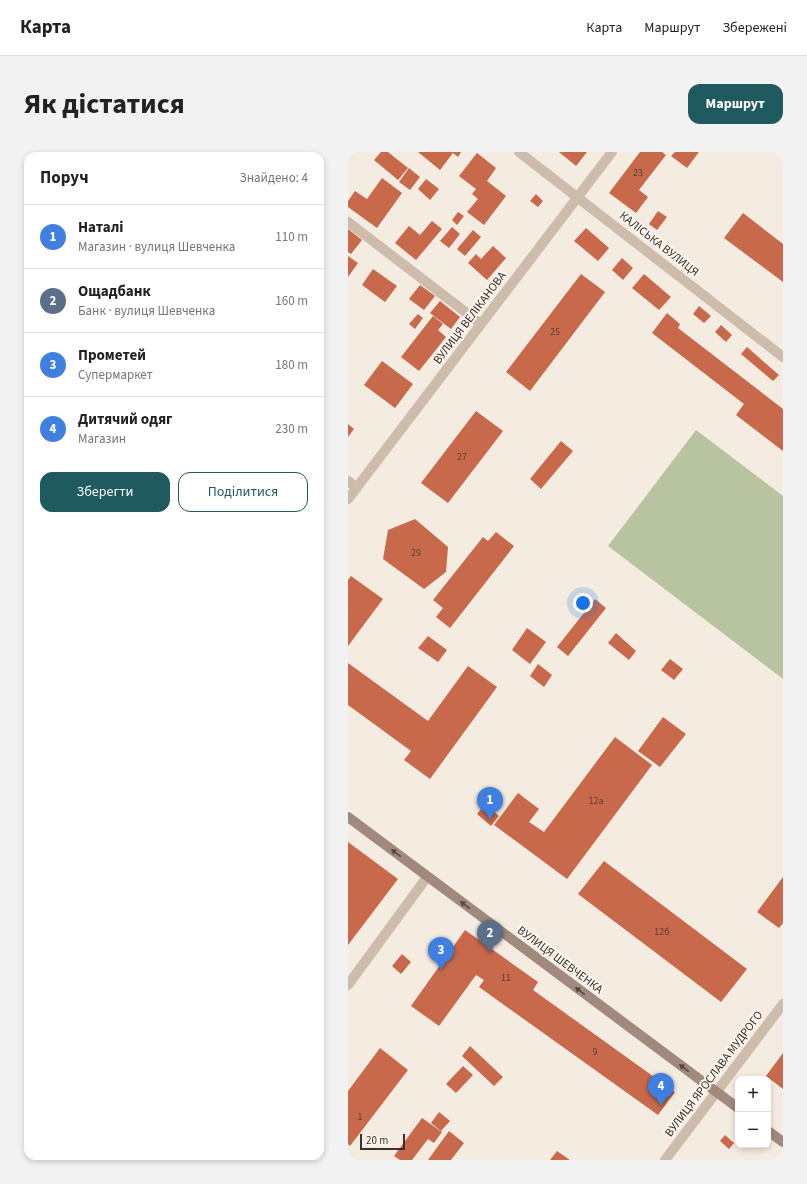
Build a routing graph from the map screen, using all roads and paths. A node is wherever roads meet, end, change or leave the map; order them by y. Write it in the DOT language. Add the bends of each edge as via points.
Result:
graph roads {
  1 [pos="519,152"];
  2 [pos="612,152"];
  3 [pos="578,197"];
  4 [pos="348,222"];
  5 [pos="481,324"];
  6 [pos="783,357"];
  7 [pos="348,481"];
  8 [pos="356,488"];
  9 [pos="348,499"];
  10 [pos="348,817"];
  11 [pos="427,877"];
  12 [pos="348,985"];
  13 [pos="783,1004"];
  14 [pos="716,1092"];
  15 [pos="735,1106"];
  16 [pos="771,1132"];
  17 [pos="783,1142"];
  18 [pos="665,1160"];
  1 -- 3 [label="street, КАЛІСЬКА ВУЛИЦЯ"];
  2 -- 3 [label="street, ВУЛИЦЯ ВЕЛІКАНОВА"];
  3 -- 5 [label="street, ВУЛИЦЯ ВЕЛІКАНОВА"];
  3 -- 6 [label="street, КАЛІСЬКА ВУЛИЦЯ"];
  4 -- 5 [label="street"];
  5 -- 8 [label="street, ВУЛИЦЯ ВЕЛІКАНОВА"];
  7 -- 8 [label="street"];
  8 -- 9 [label="street, ВУЛИЦЯ ВЕЛІКАНОВА"];
  11 -- 10 [label="street, ВУЛИЦЯ ШЕВЧЕНКА, one-way"];
  11 -- 12 [label="street"];
  14 -- 11 [label="street, ВУЛИЦЯ ШЕВЧЕНКА, one-way"];
  13 -- 14 [label="street, ВУЛИЦЯ ЯРОСЛАВА МУДРОГО"];
  14 -- 15 [label="street, ВУЛИЦЯ ШЕВЧЕНКА"];
  14 -- 18 [label="street, ВУЛИЦЯ ЯРОСЛАВА МУДРОГО"];
  16 -- 17 [label="street"];
}
